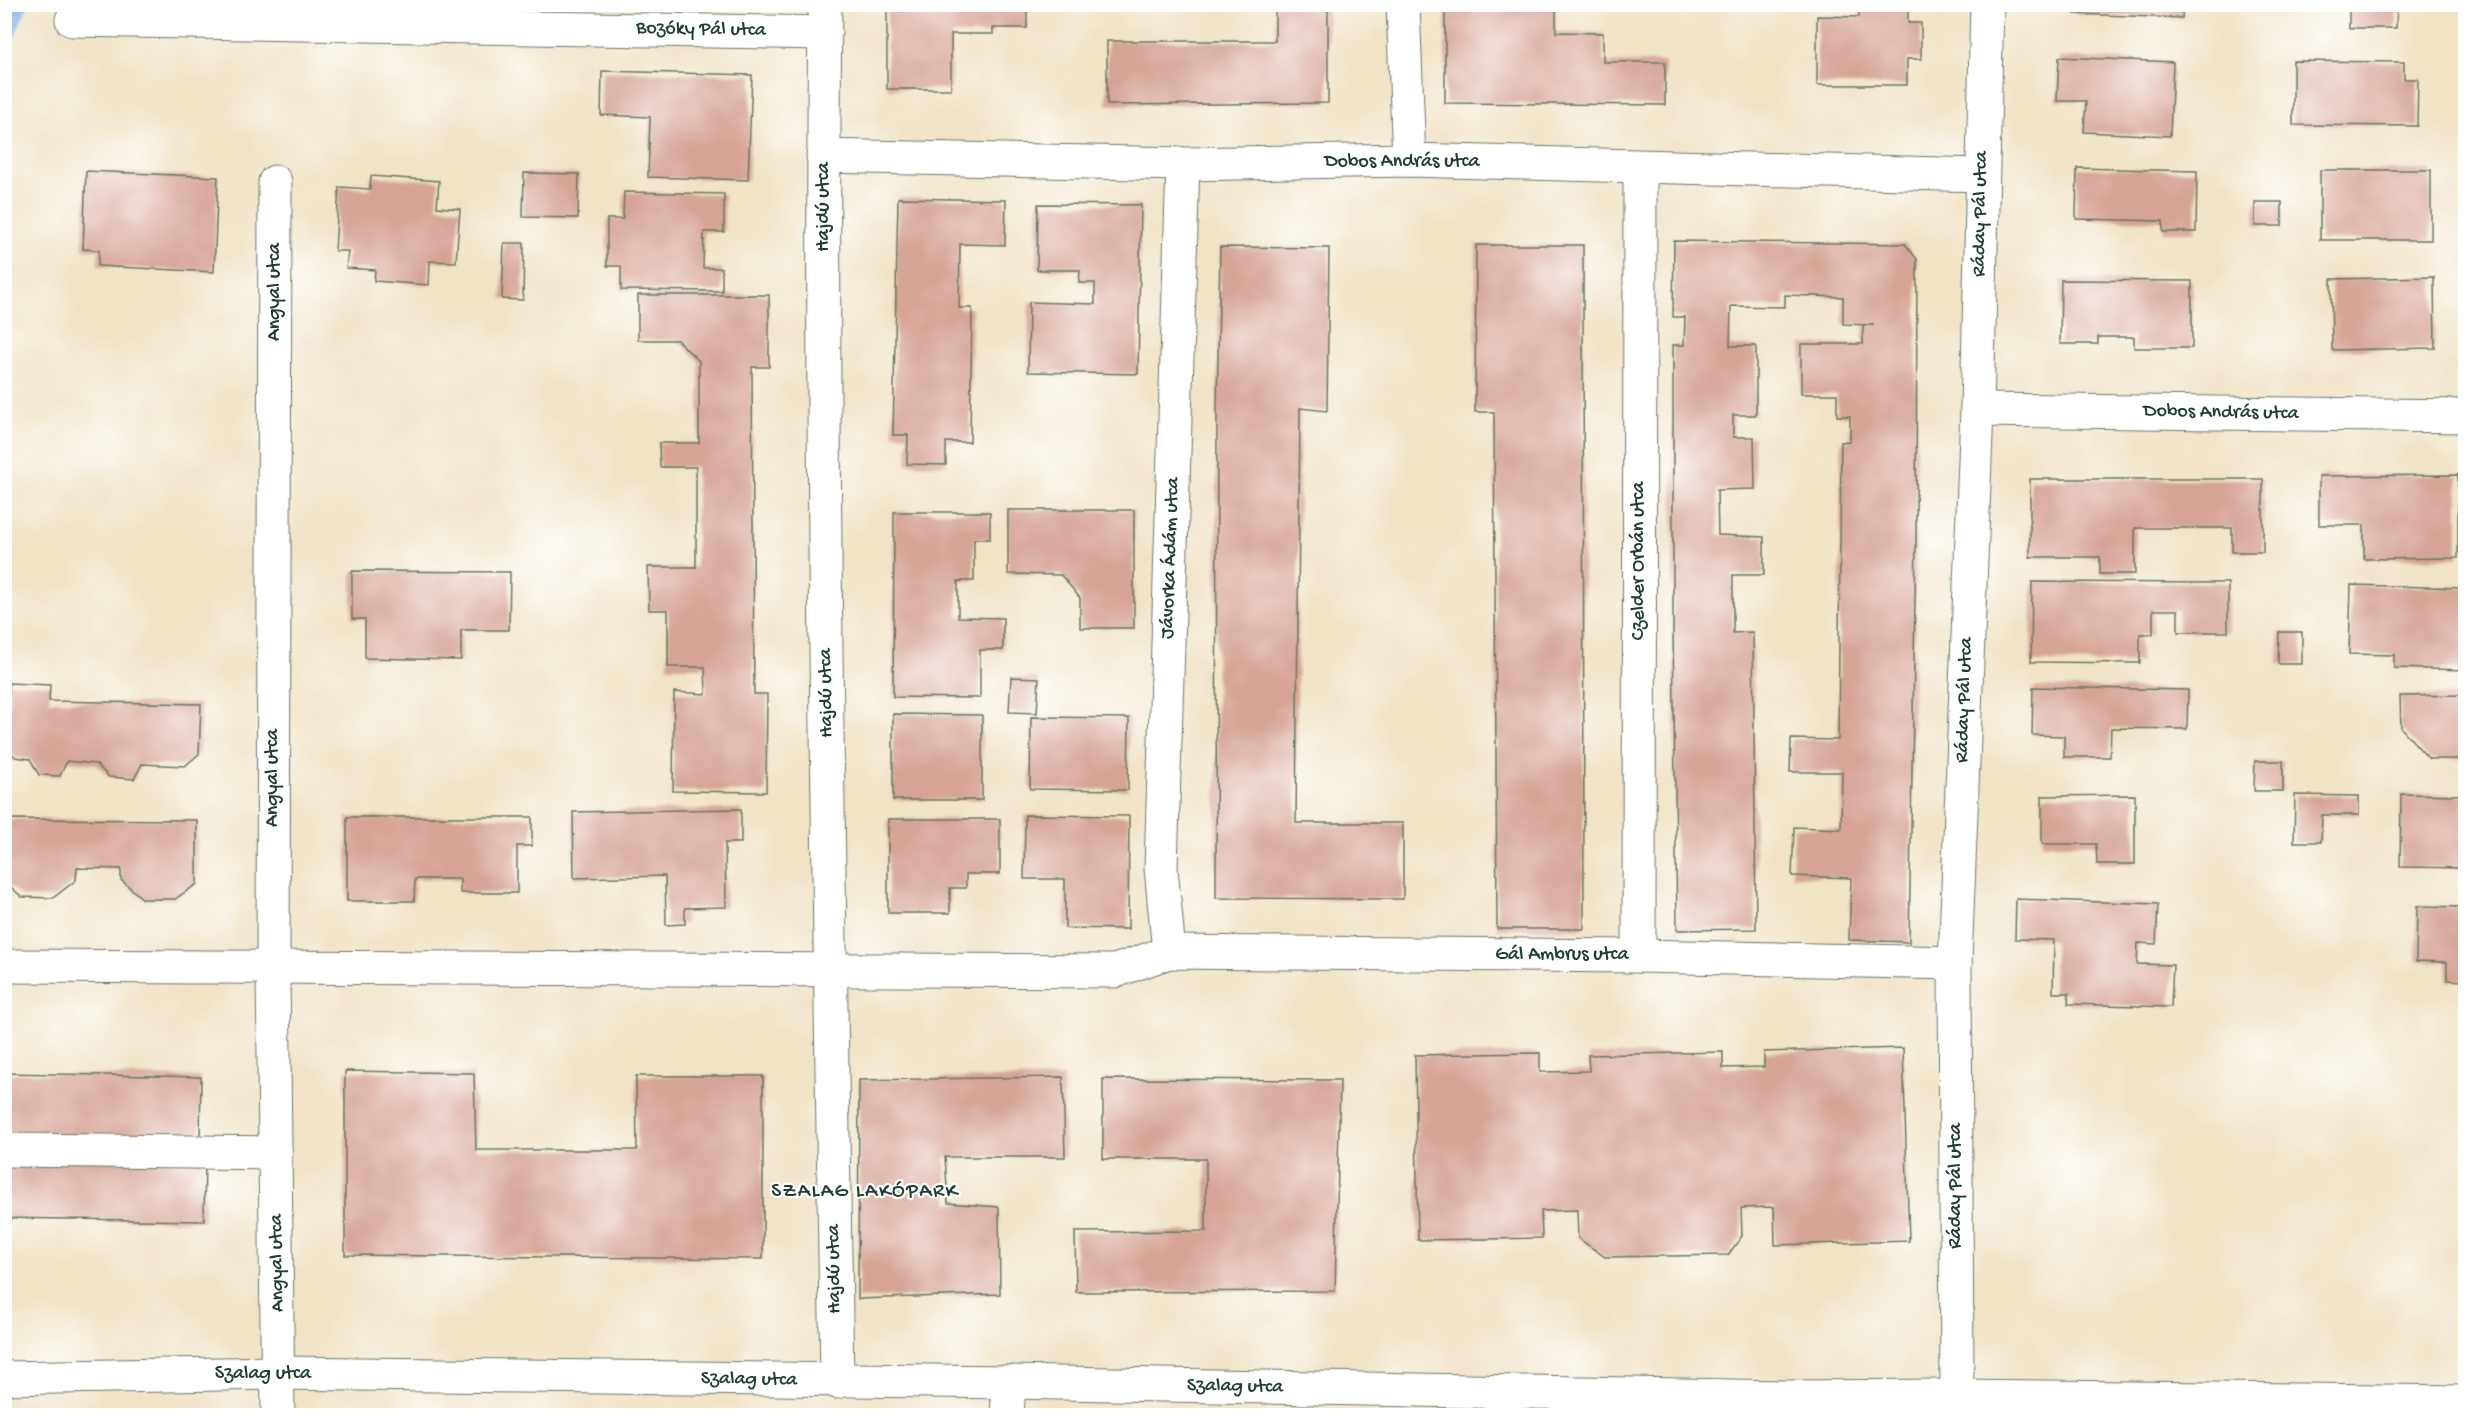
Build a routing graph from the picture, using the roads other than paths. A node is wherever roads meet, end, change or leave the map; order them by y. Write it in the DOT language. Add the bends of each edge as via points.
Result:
graph roads {
  1 [pos="1403,4"];
  2 [pos="1987,4"];
  3 [pos="825,19"];
  4 [pos="72,20"];
  5 [pos="823,156"];
  6 [pos="1409,160"];
  7 [pos="1183,164"];
  8 [pos="1640,167"];
  9 [pos="1981,175"];
  10 [pos="275,182"];
  11 [pos="1977,410"];
  12 [pos="2466,416"];
  13 [pos="1169,952"];
  14 [pos="1639,956"];
  15 [pos="1955,963"];
  16 [pos="4,966"];
  17 [pos="273,969"];
  18 [pos="831,969"];
  19 [pos="4,1150"];
  20 [pos="276,1153"];
  21 [pos="279,1373"];
  22 [pos="4,1378"];
  23 [pos="837,1382"];
  24 [pos="1009,1382"];
  25 [pos="1958,1396"];
  26 [pos="2466,1402"];
  27 [pos="1782,1406"];
  28 [pos="2223,1408"];
  29 [pos="278,1416"];
  30 [pos="1007,1416"];
  1 -- 6 [label="street"];
  2 -- 9 [label="street, Ráday Pál utca"];
  3 -- 4 [label="street, Bozóky Pál utca"];
  3 -- 5 [label="street, Hajdú utca"];
  5 -- 7 [label="street, Dobos András utca"];
  5 -- 18 [label="street, Hajdú utca"];
  6 -- 7 [label="street, Dobos András utca"];
  6 -- 8 [label="street, Dobos András utca"];
  7 -- 13 [label="street, Jávorka Ádám utca" via="1161,867"];
  8 -- 9 [label="street, Dobos András utca"];
  8 -- 14 [label="street, Czelder Orbán utca"];
  9 -- 11 [label="street, Ráday Pál utca"];
  10 -- 17 [label="street, Angyal utca"];
  11 -- 12 [label="street, Dobos András utca"];
  11 -- 15 [label="street, Ráday Pál utca"];
  13 -- 14 [label="street, Gál Ambrus utca"];
  13 -- 18 [label="street, Gál Ambrus utca" via="1115,971"];
  14 -- 15 [label="street, Gál Ambrus utca"];
  15 -- 25 [label="street, Ráday Pál utca"];
  16 -- 17 [label="street, Gál Ambrus utca"];
  17 -- 18 [label="street, Gál Ambrus utca"];
  17 -- 20 [label="street, Angyal utca"];
  18 -- 23 [label="street, Hajdú utca"];
  19 -- 20 [label="street"];
  20 -- 21 [label="street, Angyal utca"];
  21 -- 22 [label="street, Szalag utca"];
  21 -- 23 [label="street, Szalag utca"];
  21 -- 29 [label="street, Angyal utca"];
  23 -- 24 [label="street, Szalag utca"];
  24 -- 27 [label="street, Szalag utca"];
  24 -- 30 [label="street"];
  25 -- 27 [label="street, Szalag utca"];
  25 -- 28 [label="street, Szalag utca"];
  26 -- 28 [label="street, Szalag utca"];
}
